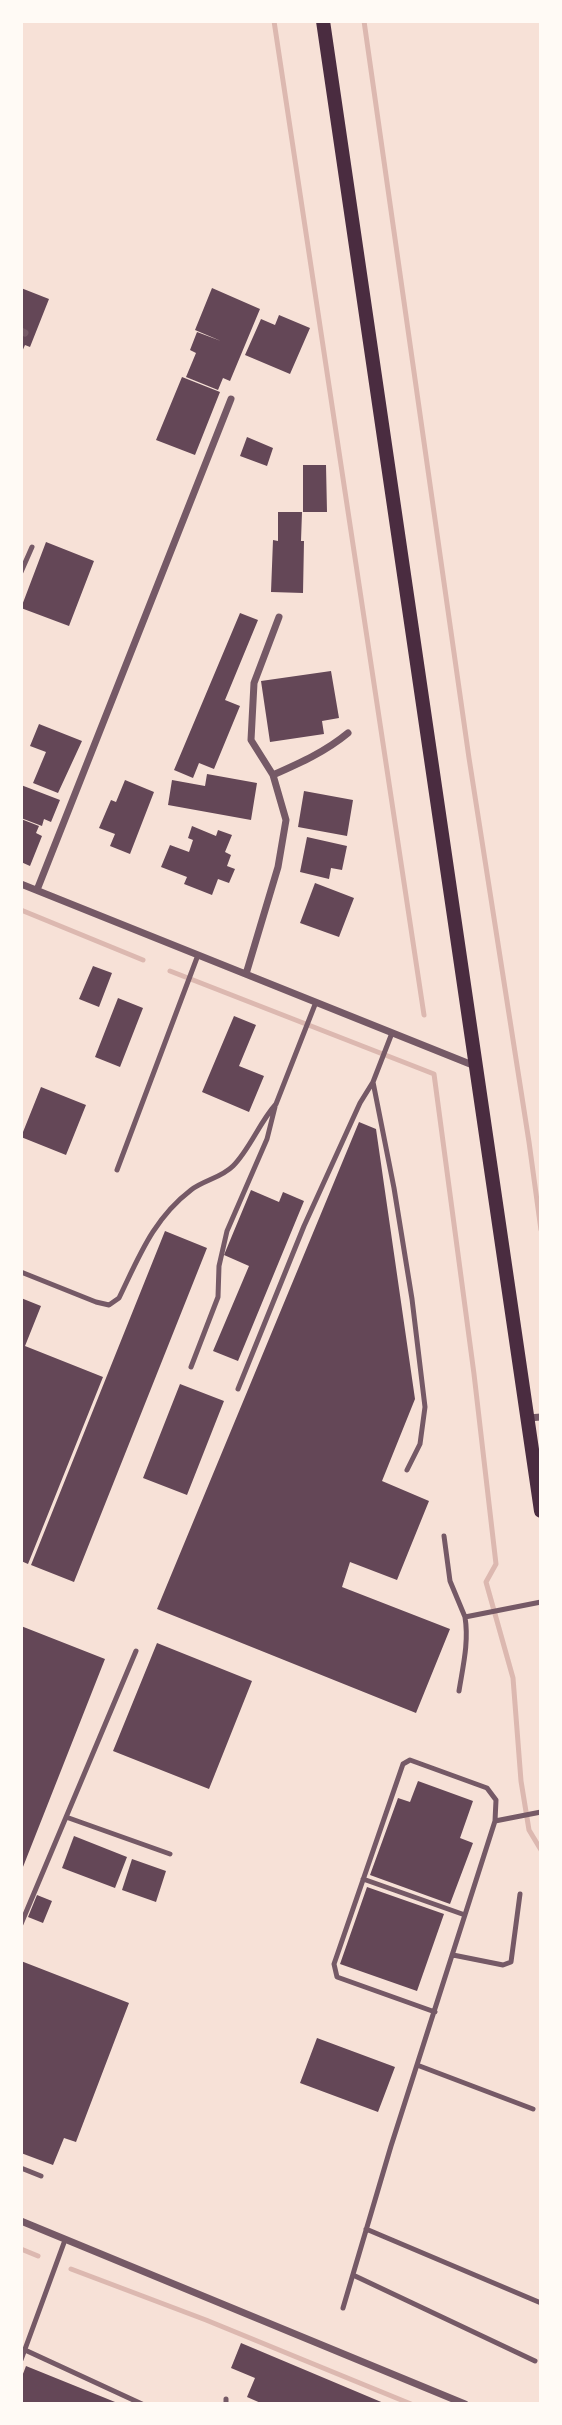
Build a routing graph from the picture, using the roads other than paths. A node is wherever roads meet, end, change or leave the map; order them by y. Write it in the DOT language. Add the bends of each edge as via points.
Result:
graph roads {
  1 [pos="323,21"];
  2 [pos="231,399"];
  3 [pos="32,547"];
  4 [pos="21,572"];
  5 [pos="279,617"];
  6 [pos="348,733"];
  7 [pos="273,775"];
  8 [pos="21,884"];
  9 [pos="37,890"];
  10 [pos="198,955"];
  11 [pos="246,974"];
  12 [pos="316,1002"];
  13 [pos="392,1033"];
  14 [pos="476,1067"];
  15 [pos="373,1082"];
  16 [pos="276,1104"];
  17 [pos="117,1170"];
  18 [pos="21,1272"];
  19 [pos="191,1367"];
  20 [pos="239,1389"];
  21 [pos="534,1417"];
  22 [pos="407,1470"];
  23 [pos="541,1511"];
  24 [pos="444,1536"];
  25 [pos="541,1602"];
  26 [pos="465,1617"];
  27 [pos="136,1651"];
  28 [pos="458,1691"];
  29 [pos="541,1812"];
  30 [pos="66,1817"];
  31 [pos="495,1821"];
  32 [pos="170,1854"];
  33 [pos="363,1880"];
  34 [pos="520,1894"];
  35 [pos="465,1915"];
  36 [pos="21,1924"];
  37 [pos="453,1955"];
  38 [pos="435,2012"];
  39 [pos="417,2065"];
  40 [pos="533,2109"];
  41 [pos="21,2168"];
  42 [pos="41,2176"];
  43 [pos="21,2221"];
  44 [pos="366,2230"];
  45 [pos="65,2240"];
  46 [pos="353,2275"];
  47 [pos="541,2303"];
  48 [pos="343,2308"];
  49 [pos="25,2350"];
  50 [pos="21,2360"];
  51 [pos="535,2361"];
  52 [pos="142,2404"];
  53 [pos="465,2404"];
  1 -- 14 [label="main road"];
  2 -- 9 [label="street"];
  3 -- 4 [label="lane"];
  5 -- 7 [label="street" via="254,683 251,740"];
  6 -- 7 [label="street" via="334,745"];
  7 -- 11 [label="street" via="286,820 278,867"];
  8 -- 9 [label="street"];
  9 -- 10 [label="street"];
  10 -- 11 [label="street"];
  10 -- 17 [label="lane"];
  11 -- 12 [label="street"];
  12 -- 13 [label="street"];
  12 -- 16 [label="lane"];
  13 -- 14 [label="street"];
  13 -- 15 [label="lane"];
  14 -- 21 [label="main road"];
  15 -- 20 [label="lane" via="309,1215"];
  15 -- 22 [label="lane" via="412,1299 425,1407 420,1444"];
  16 -- 18 [label="lane" via="232,1167 188,1192 157,1222 119,1298 109,1305"];
  16 -- 19 [label="lane" via="267,1139 227,1231 218,1297"];
  21 -- 23 [label="main road"];
  24 -- 26 [label="lane" via="450,1581"];
  25 -- 26 [label="lane"];
  26 -- 28 [label="lane" via="466,1649"];
  27 -- 30 [label="lane"];
  29 -- 31 [label="lane"];
  30 -- 32 [label="lane"];
  30 -- 36 [label="lane"];
  31 -- 33 [label="lane" via="496,1800 488,1788 410,1760 403,1764"];
  31 -- 35 [label="lane"];
  33 -- 35 [label="lane"];
  33 -- 38 [label="lane" via="334,1964 337,1977"];
  34 -- 37 [label="lane" via="511,1962 493,1964"];
  35 -- 37 [label="lane"];
  37 -- 38 [label="lane"];
  38 -- 39 [label="lane"];
  39 -- 40 [label="lane"];
  39 -- 44 [label="lane"];
  41 -- 42 [label="lane"];
  43 -- 45 [label="street"];
  44 -- 46 [label="lane"];
  44 -- 47 [label="lane"];
  45 -- 49 [label="lane"];
  45 -- 53 [label="street"];
  46 -- 48 [label="lane"];
  46 -- 51 [label="lane"];
  49 -- 50 [label="lane"];
  49 -- 52 [label="lane"];
}
